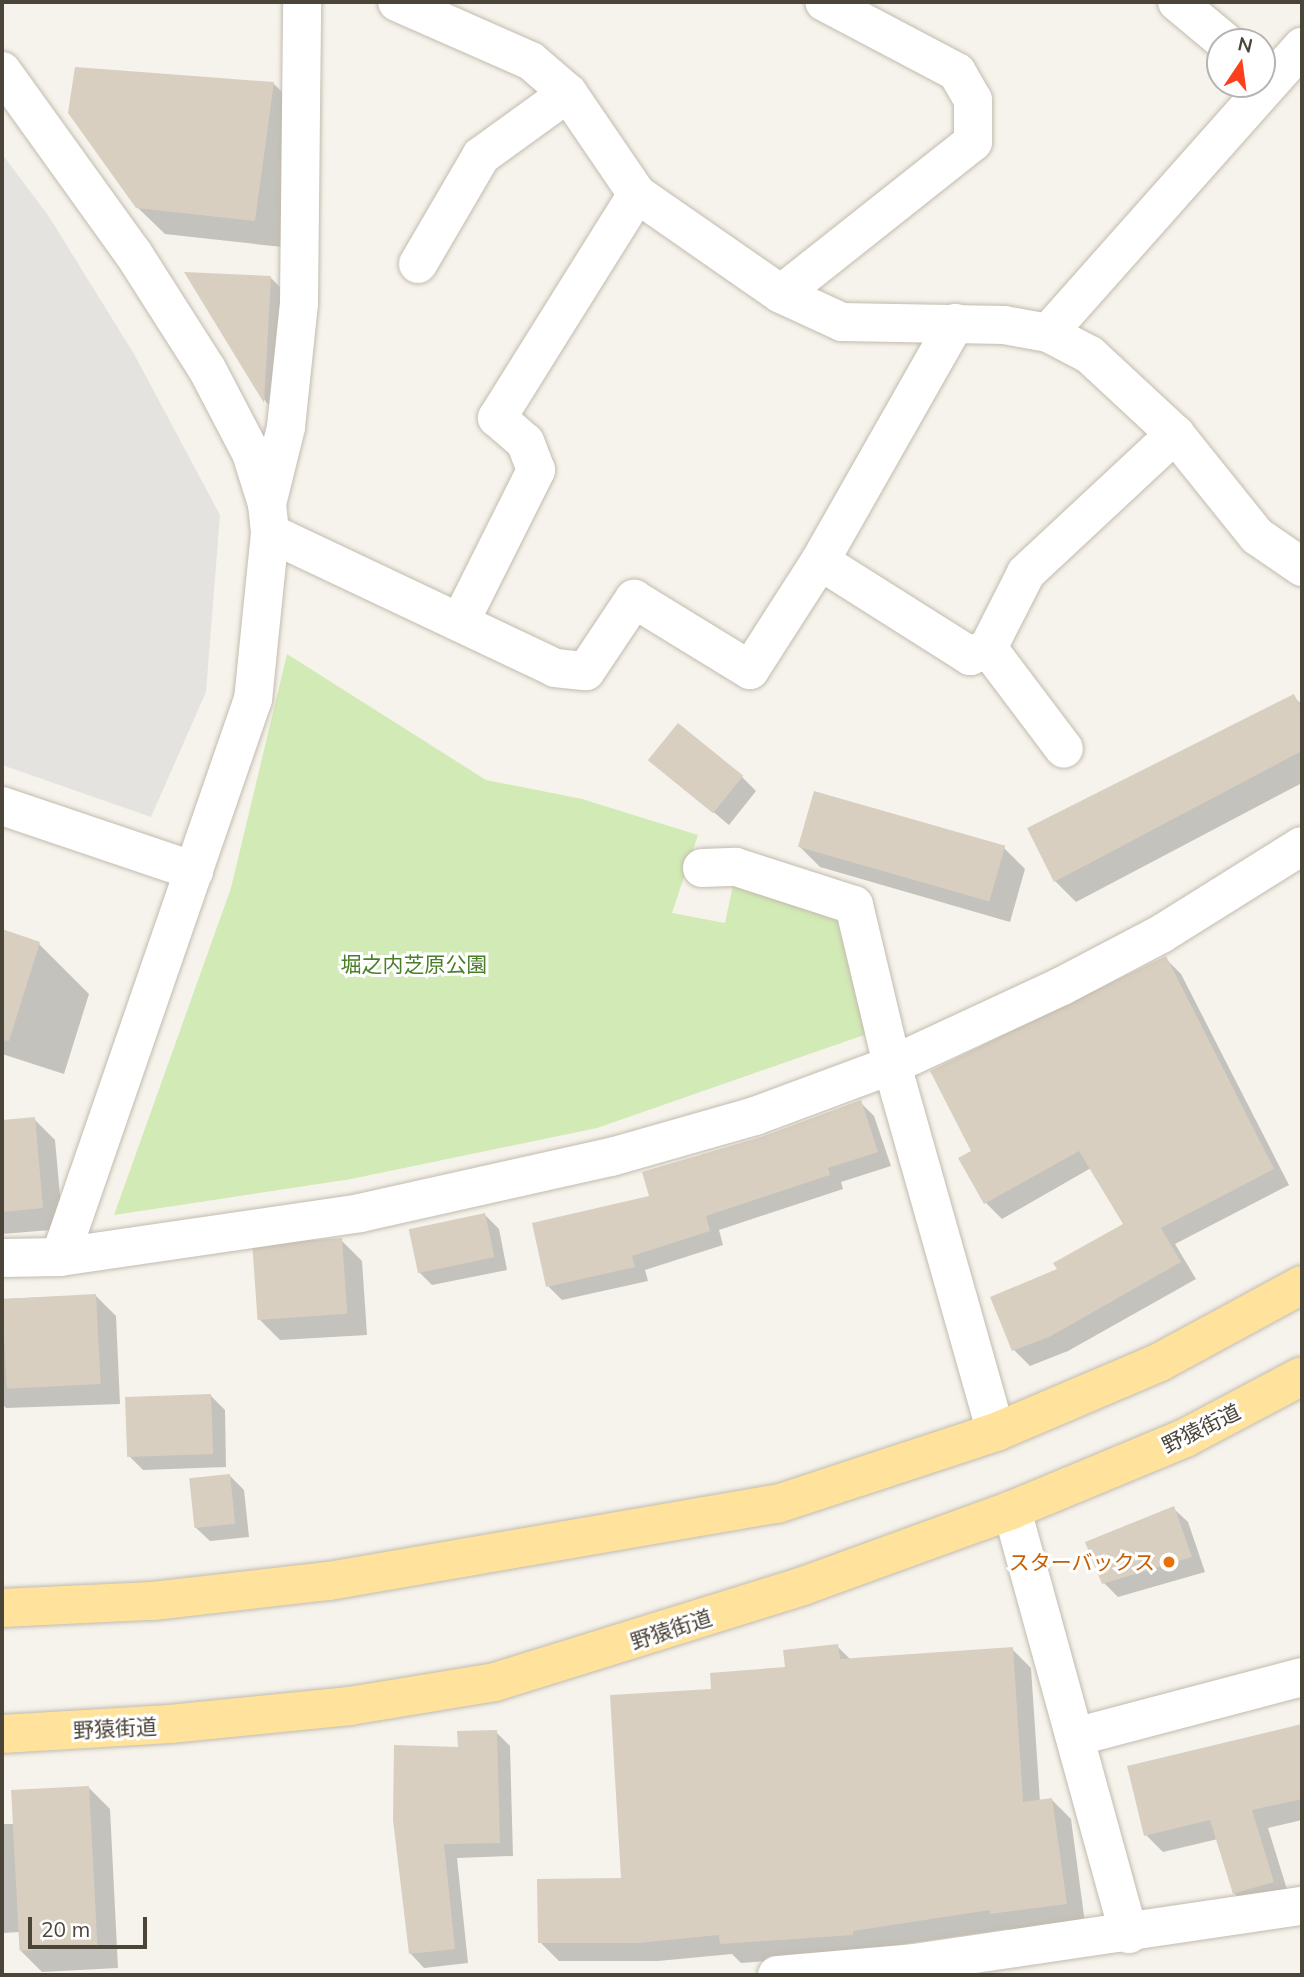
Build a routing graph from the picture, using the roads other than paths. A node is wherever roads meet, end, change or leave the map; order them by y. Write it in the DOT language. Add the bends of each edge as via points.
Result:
graph roads {
  1 [pos="302,2"];
  2 [pos="397,2"];
  3 [pos="824,2"];
  4 [pos="1177,2"];
  5 [pos="1208,28"];
  6 [pos="1302,47"];
  7 [pos="1276,69"];
  8 [pos="2,71"];
  9 [pos="568,93"];
  10 [pos="1249,98"];
  11 [pos="637,194"];
  12 [pos="418,264"];
  13 [pos="781,294"];
  14 [pos="955,323"];
  15 [pos="1048,333"];
  16 [pos="1175,433"];
  17 [pos="269,518"];
  18 [pos="820,561"];
  19 [pos="1302,567"];
  20 [pos="460,622"];
  21 [pos="988,648"];
  22 [pos="1064,749"];
  23 [pos="2,806"];
  24 [pos="1302,846"];
  25 [pos="702,868"];
  26 [pos="194,870"];
  27 [pos="892,1065"];
  28 [pos="60,1257"];
  29 [pos="2,1258"];
  30 [pos="1302,1284"];
  31 [pos="1302,1376"];
  32 [pos="996,1432"];
  33 [pos="1013,1510"];
  34 [pos="2,1608"];
  35 [pos="1302,1677"];
  36 [pos="2,1734"];
  37 [pos="1075,1737"];
  38 [pos="1302,1906"];
  39 [pos="1129,1934"];
  40 [pos="777,1975"];
  1 -- 17 [label="street" via="299,303 286,427"];
  2 -- 9 [label="street" via="531,61"];
  3 -- 13 [label="street" via="957,72 973,100 973,142"];
  4 -- 5 [label="street"];
  6 -- 7 [label="street"];
  8 -- 17 [label="street" via="173,312 251,453"];
  9 -- 11 [label="street"];
  9 -- 12 [label="street" via="481,156"];
  10 -- 15 [label="street"];
  11 -- 13 [label="street"];
  11 -- 20 [label="street" via="498,418 525,442 536,470"];
  13 -- 14 [label="street" via="842,322"];
  14 -- 15 [label="street"];
  14 -- 18 [label="street"];
  15 -- 16 [label="street" via="1090,355"];
  16 -- 19 [label="street" via="1257,536"];
  16 -- 21 [label="street" via="1026,573"];
  17 -- 20 [label="street"];
  17 -- 26 [label="street" via="253,699"];
  18 -- 20 [label="street" via="750,670 634,599 586,671 555,668"];
  18 -- 21 [label="street" via="970,656"];
  21 -- 22 [label="street"];
  23 -- 26 [label="street"];
  24 -- 27 [label="street" via="1161,934"];
  25 -- 27 [label="street" via="736,867 854,905"];
  26 -- 28 [label="street"];
  27 -- 28 [label="street" via="755,1116 611,1157 360,1213"];
  27 -- 32 [label="street"];
  28 -- 29 [label="street"];
  30 -- 32 [label="main road" via="1160,1362"];
  31 -- 33 [label="main road, 野猿街道" via="1185,1438"];
  32 -- 34 [label="main road" via="764,1506 329,1581 153,1601"];
  33 -- 36 [label="main road, 野猿街道" via="803,1586 495,1682 350,1706"];
  33 -- 37 [label="street"];
  35 -- 37 [label="street"];
  37 -- 39 [label="street"];
  38 -- 39 [label="street"];
  39 -- 40 [label="street" via="914,1964"];
}
